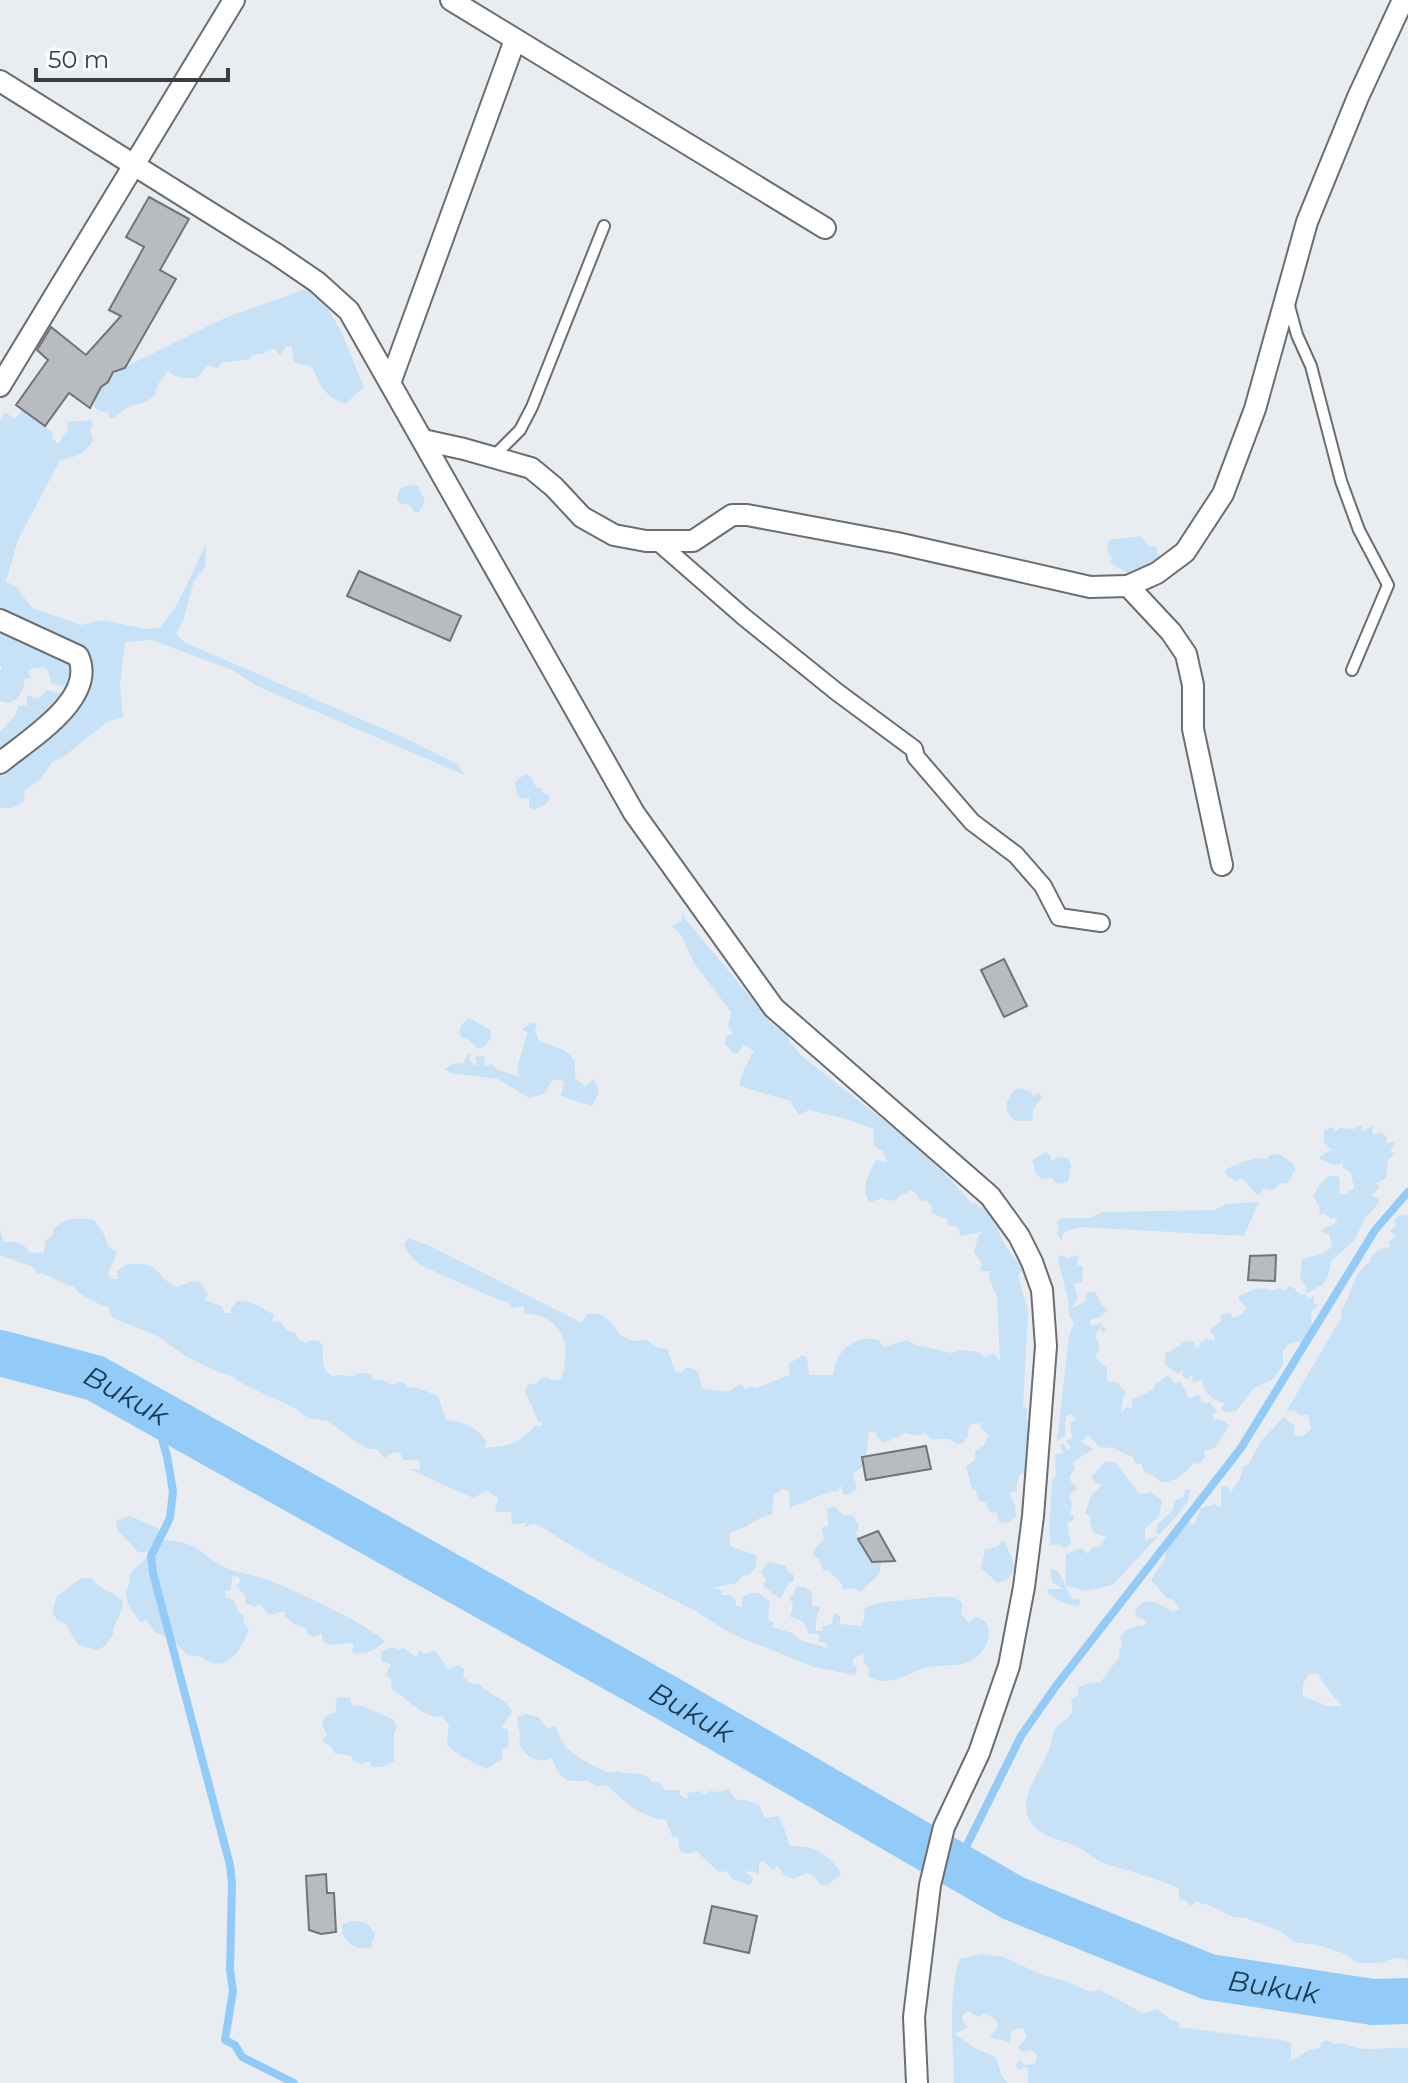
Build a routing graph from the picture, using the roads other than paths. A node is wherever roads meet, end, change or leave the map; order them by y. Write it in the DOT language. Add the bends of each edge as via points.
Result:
graph roads {
  1 [pos="234,0"];
  2 [pos="451,0"];
  3 [pos="1405,1"];
  4 [pos="515,40"];
  5 [pos="0,81"];
  6 [pos="136,166"];
  7 [pos="604,226"];
  8 [pos="825,228"];
  9 [pos="1287,296"];
  10 [pos="390,383"];
  11 [pos="0,386"];
  12 [pos="423,440"];
  13 [pos="493,457"];
  14 [pos="658,542"];
  15 [pos="1128,586"];
  16 [pos="0,620"];
  17 [pos="1352,670"];
  18 [pos="0,763"];
  19 [pos="1222,865"];
  20 [pos="1101,923"];
  21 [pos="917,2083"];
  1 -- 6 [label="street"];
  2 -- 4 [label="street"];
  3 -- 9 [label="street" via="1358,97 1307,222"];
  4 -- 8 [label="street"];
  4 -- 10 [label="street"];
  5 -- 6 [label="street"];
  6 -- 10 [label="street" via="317,282 349,311"];
  6 -- 11 [label="street"];
  7 -- 13 [label="lane" via="532,407 520,430"];
  9 -- 15 [label="street" via="1255,409 1223,494 1185,552"];
  9 -- 17 [label="lane" via="1341,481 1388,585"];
  10 -- 12 [label="street"];
  12 -- 13 [label="street"];
  12 -- 21 [label="street" via="634,813 774,1008 990,1196 1019,1236 1042,1290 1046,1346 1024,1587 1009,1666 979,1753 944,1827 923,1931 914,2017"];
  13 -- 14 [label="street" via="531,468 582,517 614,535"];
  14 -- 15 [label="street" via="693,541 732,515 747,515 1090,587"];
  14 -- 20 [label="street" via="744,617 914,749 972,822 1016,855 1043,886 1059,917"];
  15 -- 19 [label="street" via="1186,654 1193,685 1193,729"];
  16 -- 18 [label="street" via="78,656 83,666 82,680 64,711"];
}
